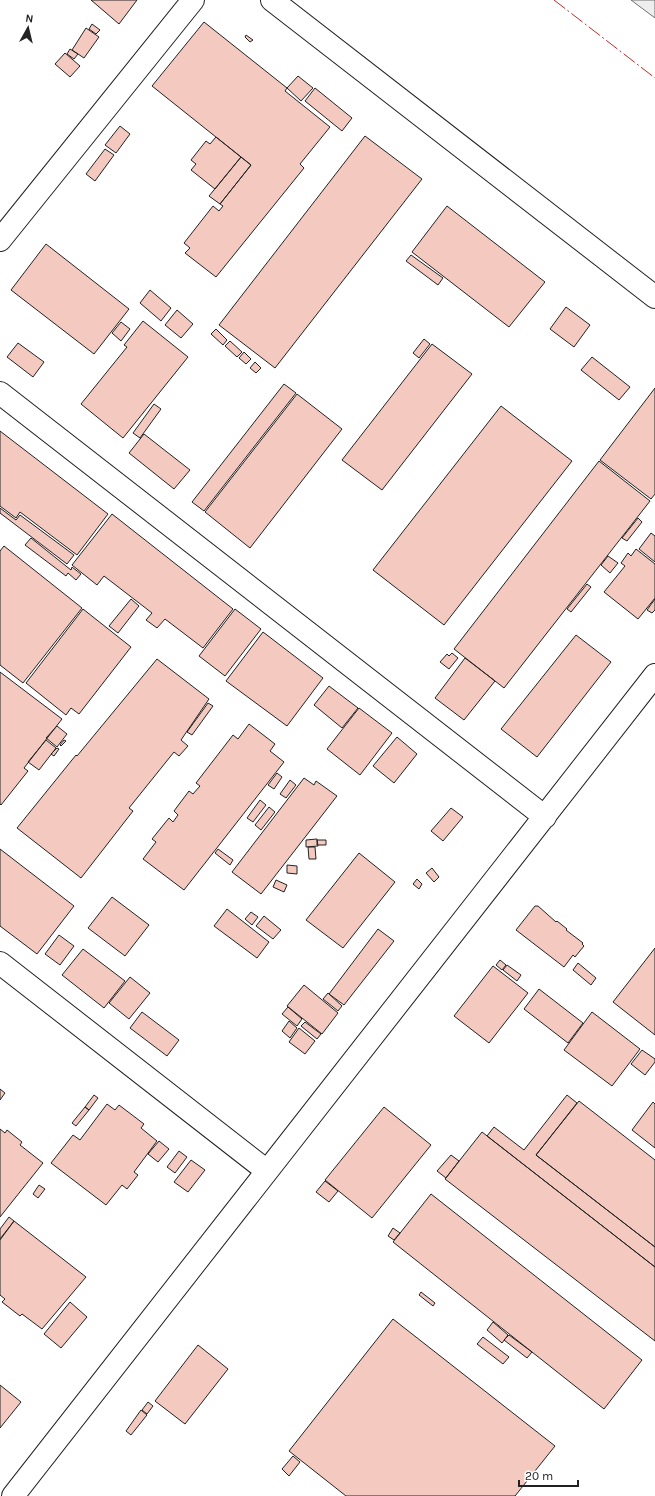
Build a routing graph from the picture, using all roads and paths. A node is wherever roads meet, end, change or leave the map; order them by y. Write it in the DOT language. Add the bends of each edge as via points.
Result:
graph roads {
  1 [pos="193,0"];
  2 [pos="272,0"];
  3 [pos="0,240"];
  4 [pos="655,297"];
  5 [pos="0,393"];
  6 [pos="655,675"];
  7 [pos="545,817"];
  8 [pos="0,963"];
  9 [pos="267,1171"];
  10 [pos="13,1496"];
  1 -- 3 [label="street"];
  2 -- 4 [label="street"];
  5 -- 7 [label="street"];
  6 -- 7 [label="street"];
  7 -- 9 [label="street"];
  8 -- 9 [label="street"];
  9 -- 10 [label="street"];
}
